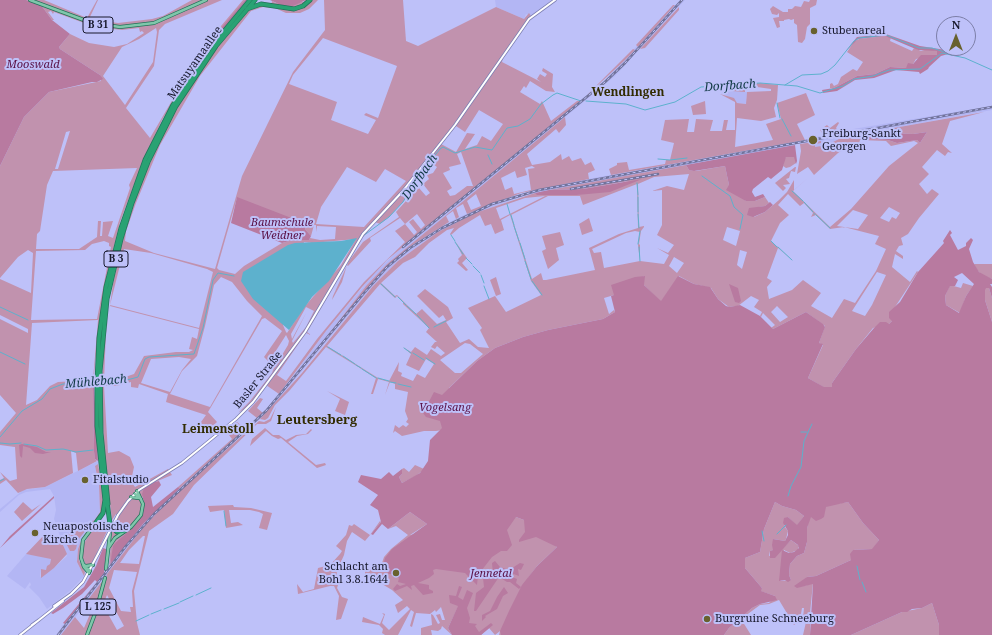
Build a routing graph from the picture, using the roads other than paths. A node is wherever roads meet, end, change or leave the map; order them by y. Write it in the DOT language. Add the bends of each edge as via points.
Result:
graph roads {
  1 [pos="30,0"];
  2 [pos="206,0"];
  3 [pos="250,0"];
  4 [pos="255,0"];
  5 [pos="268,0"];
  6 [pos="555,0"];
  7 [pos="309,1"];
  8 [pos="273,5"];
  9 [pos="246,10"];
  10 [pos="155,141"];
  11 [pos="102,462"];
  12 [pos="136,492"];
  13 [pos="105,496"];
  14 [pos="131,497"];
  15 [pos="140,498"];
  16 [pos="108,504"];
  17 [pos="95,524"];
  18 [pos="110,524"];
  19 [pos="108,528"];
  20 [pos="113,528"];
  21 [pos="124,531"];
  22 [pos="110,533"];
  23 [pos="109,547"];
  24 [pos="82,563"];
  25 [pos="93,565"];
  26 [pos="86,566"];
  27 [pos="106,570"];
  28 [pos="90,572"];
  29 [pos="105,578"];
  30 [pos="20,635"];
  31 [pos="87,635"];
  1 -- 2 [label="main road, B 31" via="92,23 127,27 154,23"];
  3 -- 10 [label="highway, Matsuyamaallee / B 3" via="196,68"];
  4 -- 9 [label="highway, Matsuyamaallee / B 3"];
  5 -- 8 [label="highway"];
  6 -- 12 [label="street, Basler Straße" via="529,19 455,126 402,192 363,234 305,332 249,407 182,463"];
  7 -- 8 [label="highway" via="301,7 291,9"];
  8 -- 9 [label="highway" via="259,4"];
  9 -- 10 [label="highway, Matsuyamaallee / B 3" via="196,73"];
  10 -- 11 [label="highway, B 3" via="133,190 112,259 99,338 98,384"];
  11 -- 13 [label="highway, B 3"];
  11 -- 16 [label="highway, B 3"];
  12 -- 14 [label="street, Basler Straße"];
  12 -- 15 [label="main road"];
  13 -- 16 [label="highway, B 3"];
  13 -- 17 [label="highway, B 3" via="103,513"];
  14 -- 15 [label="main road"];
  14 -- 25 [label="street, Basler Straße, bridge" via="118,515"];
  15 -- 21 [label="main road" via="143,507 140,515 131,527"];
  16 -- 18 [label="highway, B 3"];
  17 -- 19 [label="main road" via="104,524"];
  17 -- 24 [label="main road, B 3" via="82,544"];
  20 -- 21 [label="highway" via="117,532"];
  21 -- 23 [label="main road"];
  22 -- 23 [label="main road"];
  23 -- 27 [label="main road"];
  24 -- 26 [label="main road"];
  24 -- 28 [label="main road"];
  25 -- 26 [label="main road"];
  25 -- 28 [label="street, Basler Straße"];
  26 -- 28 [label="main road"];
  28 -- 30 [label="street, Basler Straße" via="78,588"];
  29 -- 31 [label="main road, L 125"];
}
